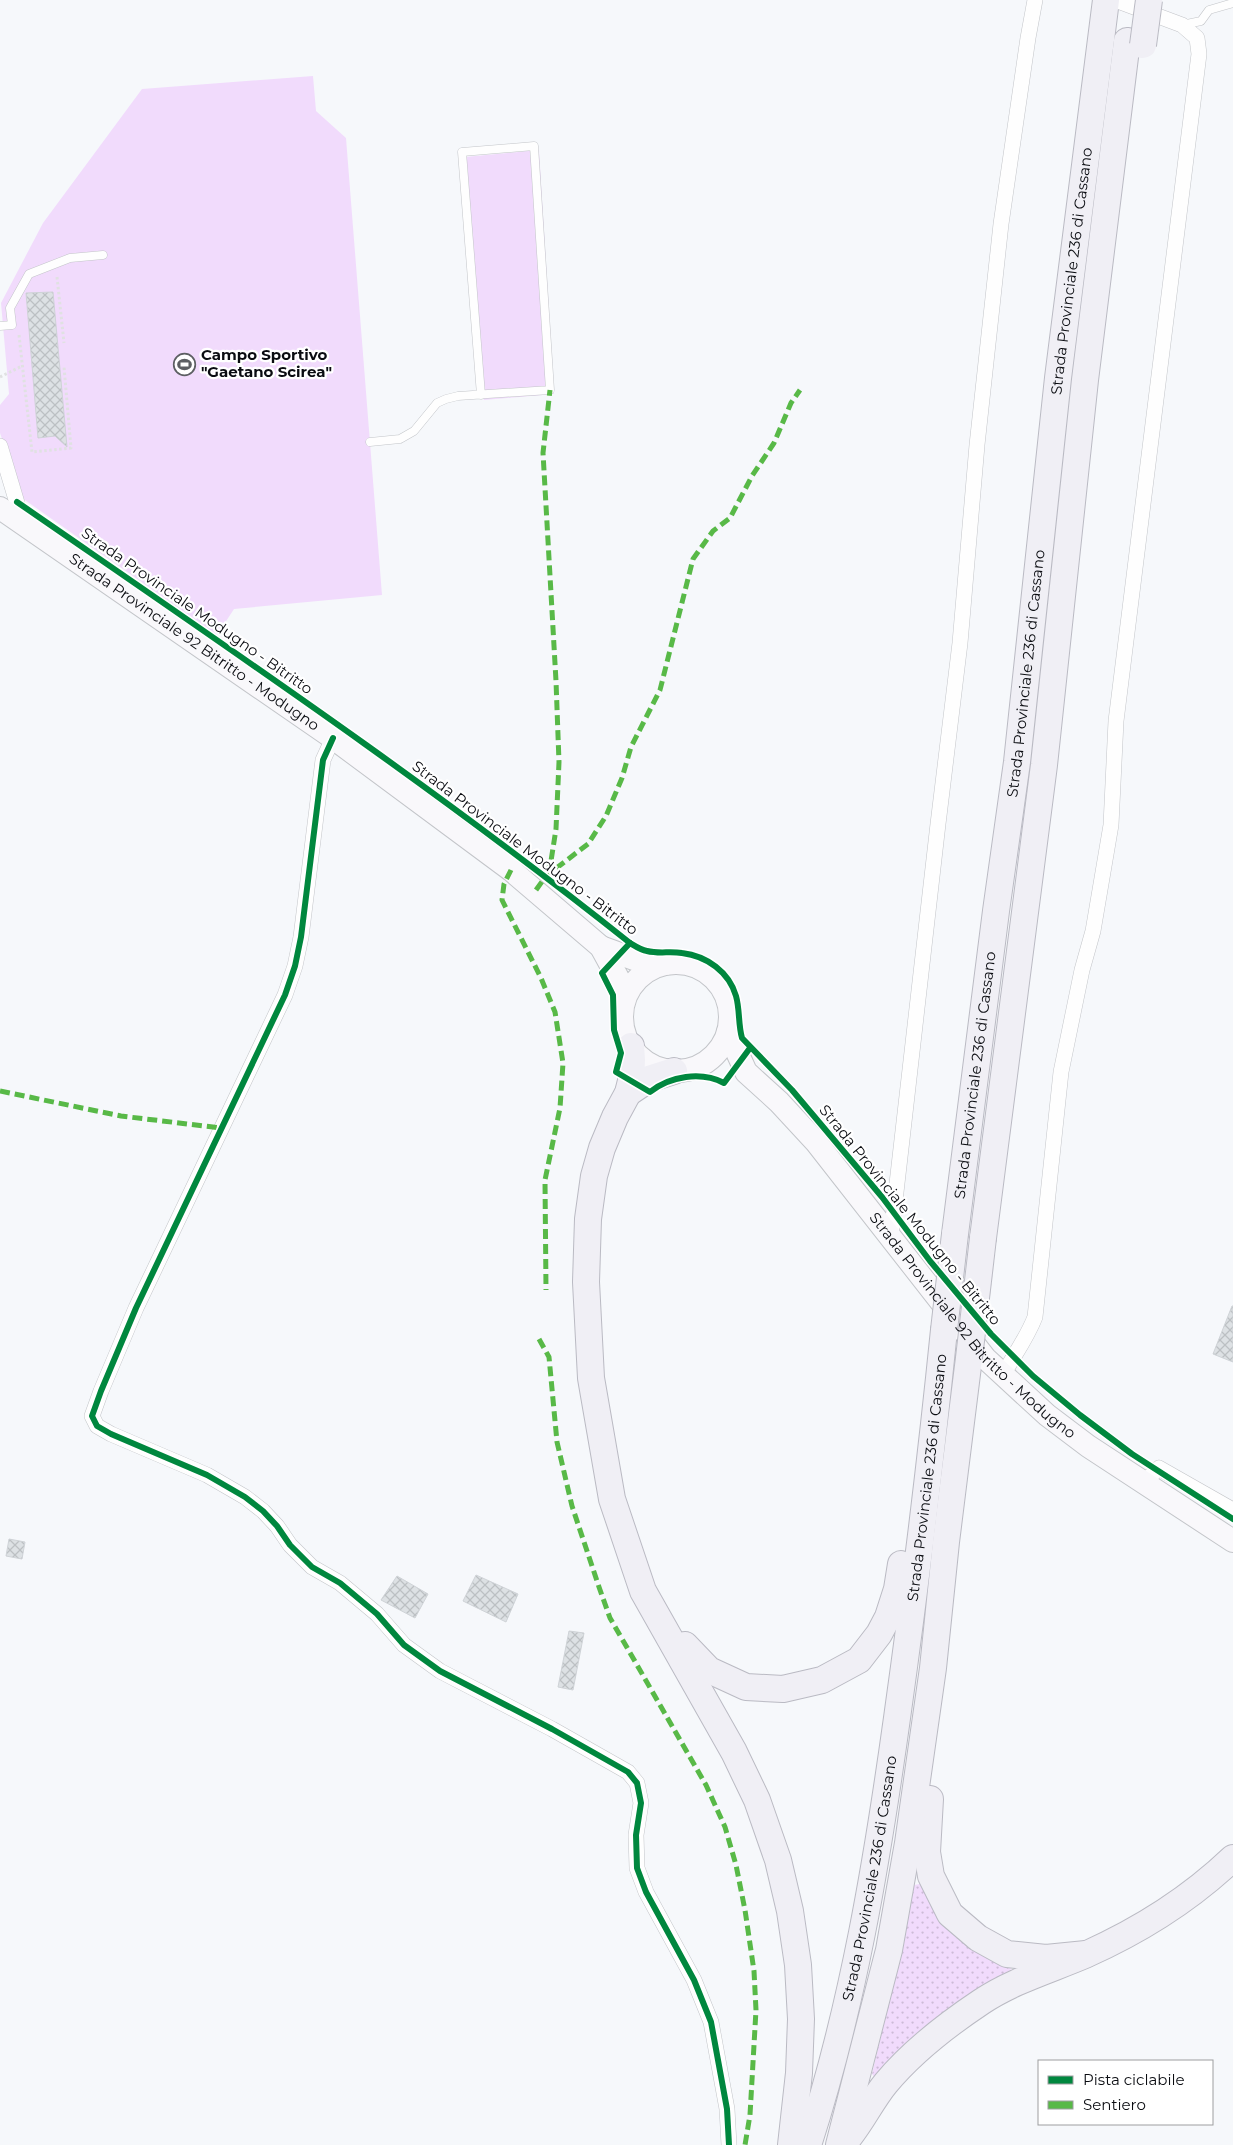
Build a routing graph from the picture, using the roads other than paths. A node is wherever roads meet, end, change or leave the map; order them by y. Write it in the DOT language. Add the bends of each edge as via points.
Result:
graph roads {
  1 [pos="1035,0"];
  2 [pos="1106,0"];
  3 [pos="1114,0"];
  4 [pos="1132,0"];
  5 [pos="1149,0"];
  6 [pos="1233,3"];
  7 [pos="1182,25"];
  8 [pos="1135,43"];
  9 [pos="103,256"];
  10 [pos="0,326"];
  11 [pos="481,395"];
  12 [pos="370,442"];
  13 [pos="0,446"];
  14 [pos="0,508"];
  15 [pos="23,523"];
  16 [pos="333,738"];
  17 [pos="601,947"];
  18 [pos="666,964"];
  19 [pos="626,997"];
  20 [pos="728,1032"];
  21 [pos="631,1046"];
  22 [pos="699,1066"];
  23 [pos="674,1071"];
  24 [pos="746,1072"];
  25 [pos="628,1093"];
  26 [pos="891,1236"];
  27 [pos="944,1330"];
  28 [pos="1003,1375"];
  29 [pos="1144,1482"];
  30 [pos="1233,1510"];
  31 [pos="1233,1540"];
  32 [pos="946,1542"];
  33 [pos="643,1591"];
  34 [pos="1233,1858"];
  35 [pos="1086,1954"];
  36 [pos="728,2145"];
  37 [pos="791,2145"];
  38 [pos="808,2145"];
  39 [pos="839,2145"];
  40 [pos="843,2145"];
  1 -- 26 [label="street" via="1000,234 960,642"];
  2 -- 27 [label="highway, Strada Provinciale 236 di Cassano, bridge" via="1058,378 1017,762"];
  3 -- 7 [label="street"];
  4 -- 8 [label="highway"];
  5 -- 8 [label="highway, bridge"];
  6 -- 7 [label="lane" via="1209,10 1201,21"];
  7 -- 28 [label="street" via="1197,38 1199,54 1116,721 1111,825 1093,931 1061,1072 1036,1317 1027,1338"];
  8 -- 32 [label="highway, Strada Provinciale 236 di Cassano, bridge" via="1132,117 1107,204 1044,765"];
  9 -- 10 [label="lane" via="70,258 29,274 10,308 12,325"];
  11 -- 11 [label="lane" via="462,152 534,146 550,390"];
  11 -- 12 [label="lane" via="446,399 437,404 414,431 400,439"];
  13 -- 15 [label="street"];
  14 -- 15 [label="main road, Strada Provinciale 92 Bitritto - Modugno"];
  15 -- 16 [label="main road, Strada Provinciale 92 Bitritto - Modugno"];
  16 -- 17 [label="main road, Strada Provinciale 92 Bitritto - Modugno" via="511,870"];
  16 -- 36 [label="street" via="323,760 301,937 285,995 136,1308 92,1416 98,1426 111,1434 207,1474 246,1496 312,1567 340,1584 377,1614 404,1645 440,1671 628,1772 637,1783 641,1803 636,1834 637,1868 646,1892 694,1980 710,2022 727,2110"];
  17 -- 18 [label="main road" via="642,962"];
  17 -- 19 [label="main road"];
  18 -- 19 [label="main road" via="649,970 635,982"];
  18 -- 20 [label="main road" via="684,963 702,969 716,980 726,996 730,1014"];
  19 -- 21 [label="main road" via="622,1014 624,1031"];
  20 -- 22 [label="main road" via="722,1046"];
  20 -- 24 [label="main road"];
  21 -- 23 [label="main road" via="642,1059 657,1068"];
  21 -- 25 [label="highway" via="632,1074"];
  22 -- 23 [label="main road"];
  22 -- 24 [label="main road" via="722,1066"];
  23 -- 25 [label="highway" via="649,1079"];
  24 -- 26 [label="main road, Strada Provinciale 92 Bitritto - Modugno" via="816,1142"];
  25 -- 33 [label="highway" via="602,1148 594,1176 588,1219 586,1282 591,1378 612,1499"];
  26 -- 28 [label="main road, Strada Provinciale 92 Bitritto - Modugno" via="986,1358"];
  27 -- 33 [label="highway" via="916,1442 897,1589 879,1634 859,1660 822,1680 783,1689 746,1688 709,1670"];
  27 -- 38 [label="highway, Strada Provinciale 236 di Cassano" via="906,1654 880,1839 861,1944"];
  28 -- 29 [label="main road, Strada Provinciale 92 Bitritto - Modugno" via="1047,1415"];
  29 -- 30 [label="street" via="1159,1468"];
  29 -- 31 [label="main road, Strada Provinciale 92 Bitritto - Modugno"];
  32 -- 35 [label="highway" via="946,1654 931,1774 927,1852 932,1876 950,1914 978,1938 1008,1954 1046,1958"];
  32 -- 39 [label="highway, Strada Provinciale 236 di Cassano" via="933,1668 908,1843 888,1950"];
  33 -- 37 [label="highway" via="734,1752 757,1800 778,1860 798,1965 801,2019"];
  34 -- 35 [label="highway" via="1160,1916"];
  35 -- 40 [label="highway" via="983,2001 946,2026 886,2083"];
}
